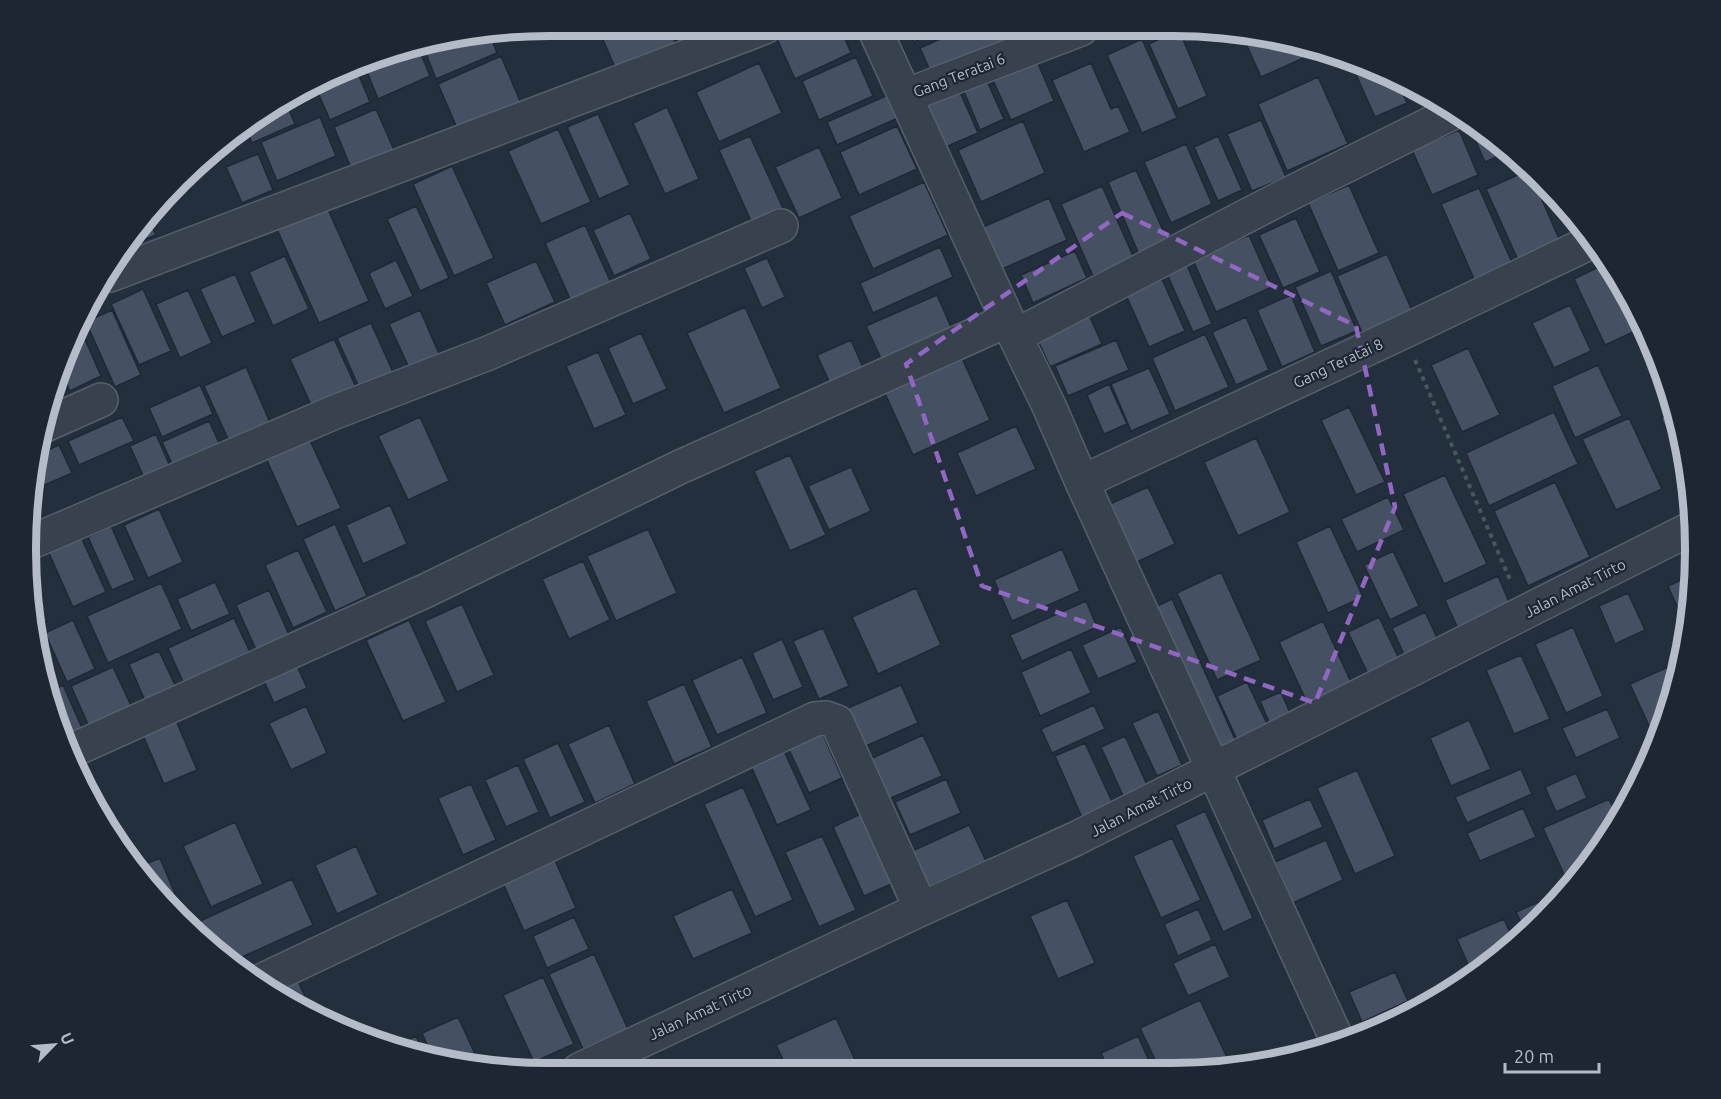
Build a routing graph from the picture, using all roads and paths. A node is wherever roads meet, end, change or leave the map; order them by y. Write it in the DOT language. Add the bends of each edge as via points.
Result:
graph roads {
  1 [pos="741,36"];
  2 [pos="878,36"];
  3 [pos="1063,36"];
  4 [pos="905,96"];
  5 [pos="1446,116"];
  6 [pos="781,226"];
  7 [pos="1585,245"];
  8 [pos="118,272"];
  9 [pos="1011,328"];
  10 [pos="1403,332"];
  11 [pos="101,400"];
  12 [pos="52,422"];
  13 [pos="1082,483"];
  14 [pos="1684,532"];
  15 [pos="36,540"];
  16 [pos="1525,614"];
  17 [pos="76,748"];
  18 [pos="1215,770"];
  19 [pos="921,909"];
  20 [pos="267,978"];
  21 [pos="1336,1036"];
  22 [pos="594,1063"];
  1 -- 8 [label="street"];
  2 -- 4 [label="street"];
  3 -- 4 [label="street, Gang Teratai 6"];
  4 -- 9 [label="street"];
  5 -- 9 [label="street"];
  6 -- 15 [label="street" via="486,354 335,412"];
  7 -- 10 [label="street, Gang Teratai 8"];
  9 -- 13 [label="street"];
  9 -- 17 [label="street" via="680,467 424,591"];
  10 -- 13 [label="street, Gang Teratai 8"];
  10 -- 16 [label="path"];
  11 -- 12 [label="street"];
  13 -- 18 [label="street"];
  14 -- 16 [label="street, Jalan Amat Tirto"];
  16 -- 18 [label="street, Jalan Amat Tirto"];
  18 -- 19 [label="street, Jalan Amat Tirto"];
  18 -- 21 [label="street"];
  19 -- 20 [label="street" via="837,722 815,719"];
  19 -- 22 [label="street, Jalan Amat Tirto"];
}
